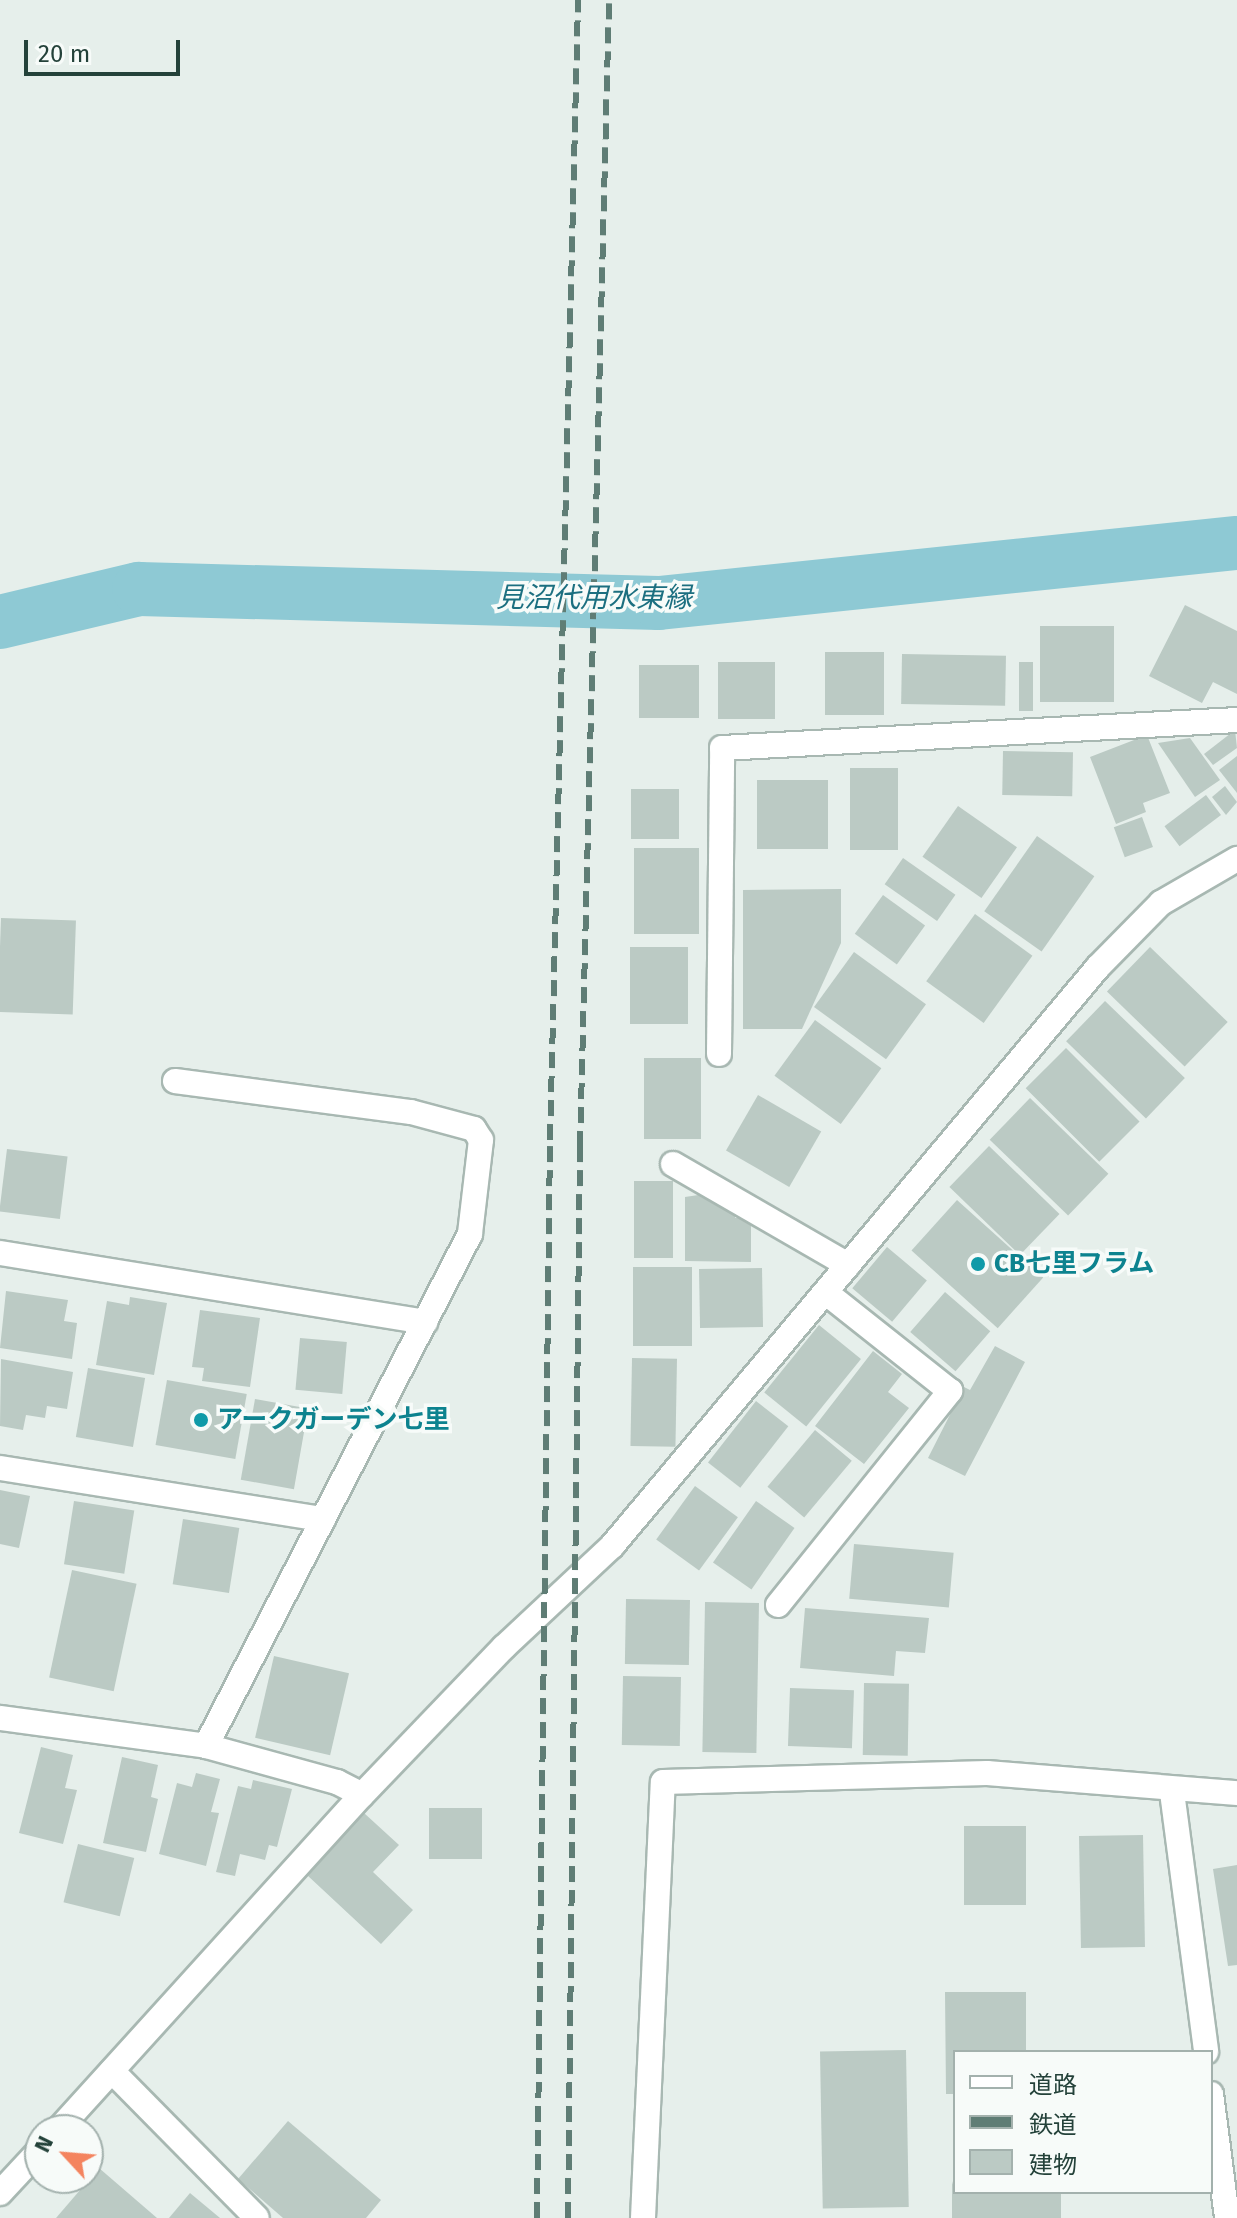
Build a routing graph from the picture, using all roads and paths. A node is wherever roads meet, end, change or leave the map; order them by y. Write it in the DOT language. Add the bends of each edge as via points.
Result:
graph roads {
  1 [pos="1237,720"];
  2 [pos="1237,859"];
  3 [pos="719,1054"];
  4 [pos="175,1081"];
  5 [pos="673,1164"];
  6 [pos="0,1253"];
  7 [pos="848,1265"];
  8 [pos="825,1292"];
  9 [pos="425,1322"];
  10 [pos="0,1468"];
  11 [pos="323,1519"];
  12 [pos="778,1605"];
  13 [pos="0,1718"];
  14 [pos="206,1746"];
  15 [pos="1172,1792"];
  16 [pos="1237,1793"];
  17 [pos="362,1795"];
  18 [pos="1206,2050"];
  19 [pos="112,2071"];
  20 [pos="1213,2110"];
  21 [pos="73,2114"];
  22 [pos="24,2167"];
  23 [pos="0,2193"];
  24 [pos="257,2218"];
  25 [pos="643,2218"];
  26 [pos="1227,2218"];
  1 -- 3 [label="street" via="722,748"];
  2 -- 7 [label="street" via="1161,903 1098,967"];
  4 -- 9 [label="street" via="411,1112 474,1129 481,1140 470,1234"];
  5 -- 7 [label="street"];
  6 -- 9 [label="street"];
  7 -- 8 [label="street"];
  8 -- 12 [label="street" via="950,1391"];
  8 -- 17 [label="street" via="612,1546 504,1647"];
  9 -- 11 [label="street"];
  10 -- 11 [label="street"];
  11 -- 14 [label="street"];
  13 -- 14 [label="street"];
  14 -- 17 [label="street" via="337,1782"];
  15 -- 16 [label="street"];
  15 -- 18 [label="street"];
  15 -- 25 [label="street" via="987,1773 663,1782"];
  17 -- 19 [label="street"];
  19 -- 21 [label="street"];
  19 -- 24 [label="street"];
  20 -- 26 [label="street"];
  22 -- 23 [label="street"];
}
